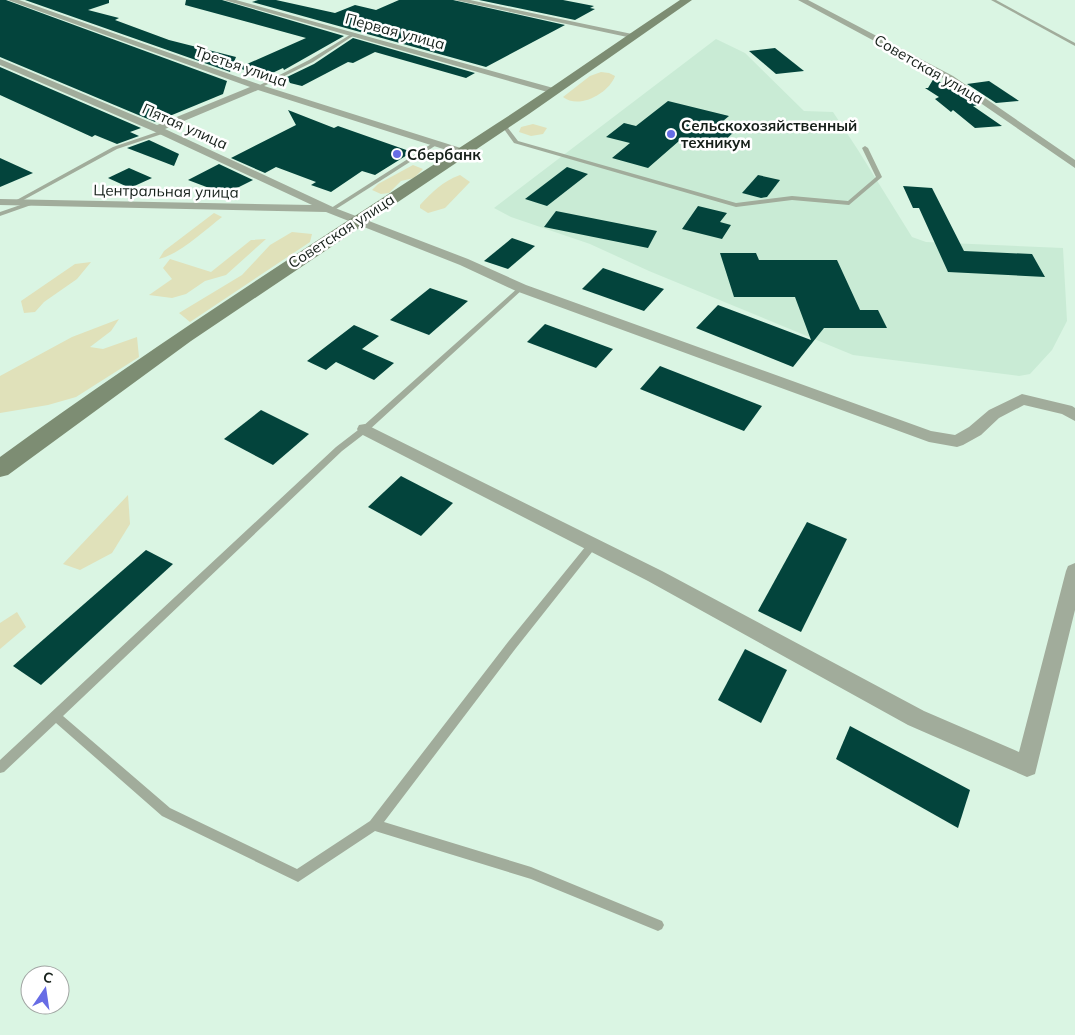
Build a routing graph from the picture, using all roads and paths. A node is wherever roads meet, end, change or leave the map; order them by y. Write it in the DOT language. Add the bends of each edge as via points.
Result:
graph roads {
  1 [pos="12,0"];
  2 [pos="228,0"];
  3 [pos="459,0"];
  4 [pos="687,0"];
  5 [pos="802,0"];
  6 [pos="993,0"];
  7 [pos="354,34"];
  8 [pos="632,36"];
  9 [pos="1075,44"];
  10 [pos="0,62"];
  11 [pos="258,87"];
  12 [pos="554,91"];
  13 [pos="503,125"];
  14 [pos="160,130"];
  15 [pos="436,143"];
  16 [pos="865,148"];
  17 [pos="463,152"];
  18 [pos="1075,164"];
  19 [pos="0,202"];
  20 [pos="16,202"];
  21 [pos="32,203"];
  22 [pos="331,210"];
  23 [pos="0,214"];
  24 [pos="357,220"];
  25 [pos="521,288"];
  26 [pos="1075,416"];
  27 [pos="366,429"];
  28 [pos="0,469"];
  29 [pos="593,544"];
  30 [pos="1075,571"];
  31 [pos="56,716"];
  32 [pos="0,768"];
  33 [pos="374,825"];
  34 [pos="658,925"];
  1 -- 11 [label="street, Третья улица"];
  2 -- 7 [label="street, Первая улица"];
  3 -- 8 [label="street"];
  4 -- 8 [label="main road, Советская улица"];
  5 -- 18 [label="street, Советская улица" via="950,78"];
  6 -- 9 [label="lane"];
  7 -- 11 [label="lane" via="311,61"];
  7 -- 12 [label="street, Первая улица"];
  8 -- 12 [label="main road, Советская улица"];
  10 -- 14 [label="street, Пятая улица"];
  11 -- 14 [label="street"];
  11 -- 15 [label="street, Третья улица"];
  12 -- 13 [label="main road, Советская улица"];
  13 -- 16 [label="lane" via="516,142 736,205 792,198 849,203 879,176"];
  13 -- 17 [label="main road, Советская улица"];
  14 -- 20 [label="lane" via="115,148"];
  14 -- 22 [label="street, Пятая улица"];
  15 -- 17 [label="street, Третья улица"];
  15 -- 22 [label="lane"];
  17 -- 24 [label="main road, Советская улица"];
  19 -- 20 [label="street, Центральная улица"];
  20 -- 21 [label="street, Центральная улица"];
  21 -- 22 [label="street, Центральная улица"];
  21 -- 23 [label="lane"];
  22 -- 24 [label="street, Пятая улица"];
  24 -- 25 [label="street, Пятая улица"];
  24 -- 28 [label="main road, Советская улица" via="190,332"];
  25 -- 26 [label="street, Пятая улица" via="929,436 957,441 994,414 1022,399 1067,410"];
  25 -- 27 [label="lane"];
  27 -- 29 [label="street"];
  27 -- 31 [label="lane" via="326,462"];
  29 -- 30 [label="street" via="916,718 1027,766"];
  29 -- 33 [label="lane"];
  31 -- 32 [label="lane"];
  31 -- 33 [label="lane" via="166,812 298,876"];
  33 -- 34 [label="lane" via="532,874"];
}
